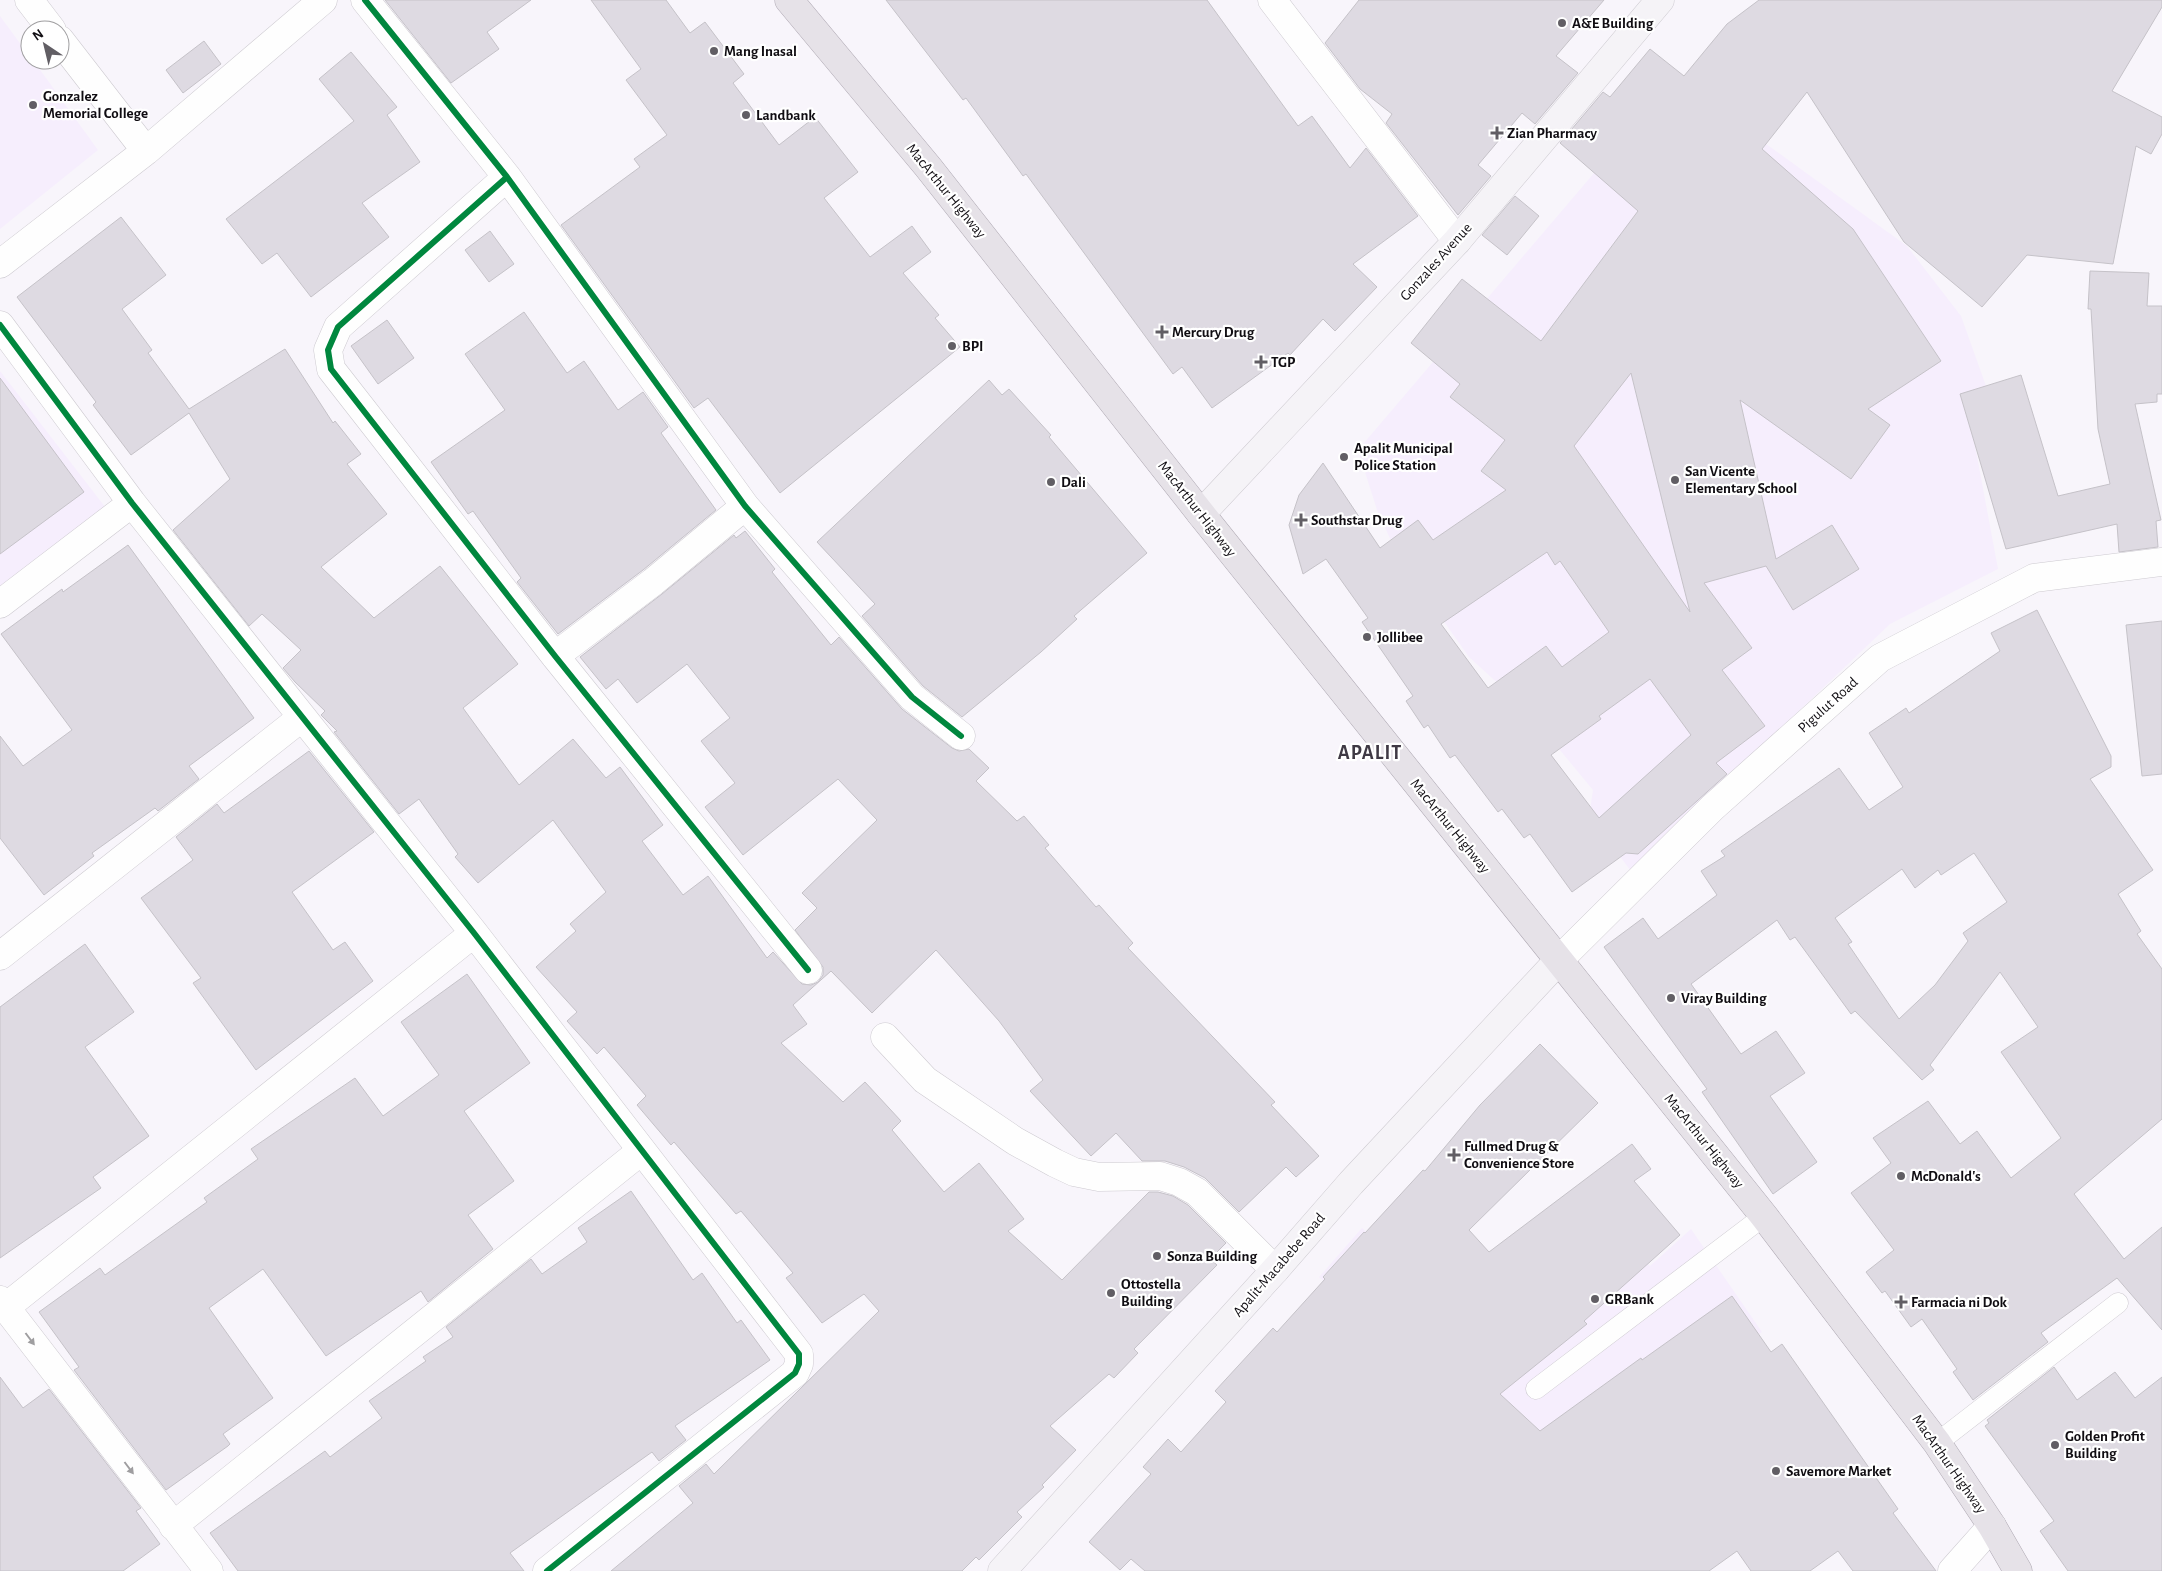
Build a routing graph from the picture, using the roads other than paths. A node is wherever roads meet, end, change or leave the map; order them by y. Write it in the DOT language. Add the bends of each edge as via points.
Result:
graph roads {
  1 [pos="29,0"];
  2 [pos="323,0"];
  3 [pos="365,0"];
  4 [pos="788,0"];
  5 [pos="1272,0"];
  6 [pos="1660,0"];
  7 [pos="44,20"];
  8 [pos="70,53"];
  9 [pos="146,150"];
  10 [pos="507,177"];
  11 [pos="1457,241"];
  12 [pos="0,264"];
  13 [pos="0,325"];
  14 [pos="132,503"];
  15 [pos="745,506"];
  16 [pos="1201,514"];
  17 [pos="2162,562"];
  18 [pos="0,604"];
  19 [pos="555,656"];
  20 [pos="301,718"];
  21 [pos="961,736"];
  22 [pos="474,933"];
  23 [pos="0,956"];
  24 [pos="1558,961"];
  25 [pos="808,970"];
  26 [pos="884,1037"];
  27 [pos="642,1151"];
  28 [pos="1764,1216"];
  29 [pos="1276,1270"];
  30 [pos="3,1303"];
  31 [pos="2118,1303"];
  32 [pos="1536,1389"];
  33 [pos="1937,1443"];
  34 [pos="173,1526"];
  35 [pos="1992,1526"];
  36 [pos="209,1571"];
  37 [pos="547,1571"];
  38 [pos="1002,1571"];
  39 [pos="1952,1571"];
  40 [pos="2018,1571"];
  1 -- 7 [label="street"];
  2 -- 9 [label="street"];
  3 -- 10 [label="street"];
  4 -- 16 [label="highway, MacArthur Highway" via="934,175"];
  5 -- 11 [label="street"];
  6 -- 11 [label="main road, Gonzales Avenue"];
  8 -- 9 [label="street"];
  9 -- 12 [label="street"];
  10 -- 15 [label="street"];
  10 -- 19 [label="street" via="338,327 328,350 331,369"];
  11 -- 16 [label="main road, Gonzales Avenue"];
  13 -- 14 [label="street"];
  14 -- 18 [label="street"];
  14 -- 20 [label="street"];
  15 -- 19 [label="street" via="653,582"];
  15 -- 21 [label="street" via="912,697"];
  16 -- 24 [label="highway, MacArthur Highway"];
  17 -- 24 [label="street, Pigulut Road" via="2034,578 1880,658 1712,808"];
  19 -- 25 [label="street"];
  20 -- 22 [label="street"];
  20 -- 23 [label="street"];
  22 -- 27 [label="street"];
  22 -- 30 [label="street"];
  24 -- 28 [label="highway, MacArthur Highway"];
  24 -- 29 [label="main road, Apalit-Macabebe Road" via="1350,1183"];
  26 -- 29 [label="street" via="925,1080 1015,1141 1055,1163 1074,1172 1099,1177 1160,1176 1196,1192"];
  27 -- 34 [label="street"];
  27 -- 37 [label="street" via="799,1354 799,1364 795,1373"];
  28 -- 32 [label="lane"];
  28 -- 33 [label="highway, MacArthur Highway"];
  29 -- 38 [label="main road, Apalit-Macabebe Road"];
  30 -- 34 [label="street, one-way"];
  31 -- 33 [label="lane"];
  33 -- 35 [label="highway, MacArthur Highway"];
  34 -- 36 [label="street"];
  35 -- 39 [label="street"];
  35 -- 40 [label="highway, MacArthur Highway"];
}
